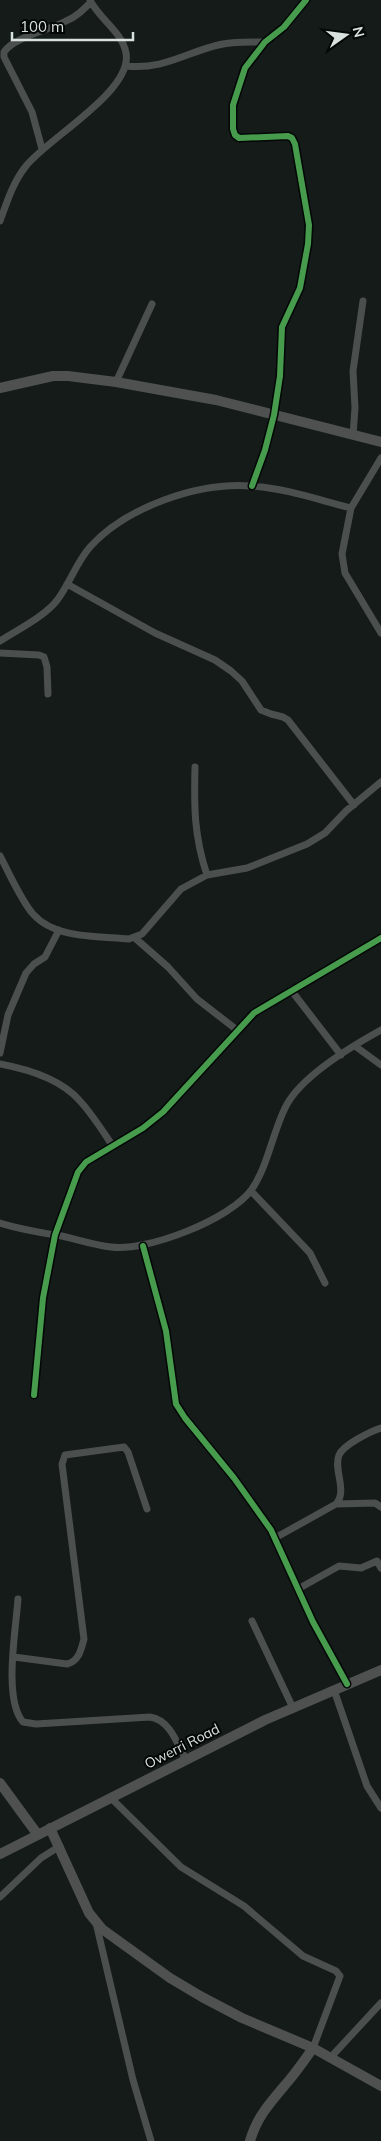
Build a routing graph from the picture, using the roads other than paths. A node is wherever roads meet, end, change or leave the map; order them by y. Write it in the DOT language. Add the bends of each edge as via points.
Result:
graph roads {
  1 [pos="306,0"];
  2 [pos="90,1"];
  3 [pos="265,42"];
  4 [pos="126,66"];
  5 [pos="42,149"];
  6 [pos="0,221"];
  7 [pos="363,301"];
  8 [pos="152,304"];
  9 [pos="116,382"];
  10 [pos="0,388"];
  11 [pos="274,415"];
  12 [pos="353,435"];
  13 [pos="381,442"];
  14 [pos="381,458"];
  15 [pos="252,486"];
  16 [pos="351,508"];
  17 [pos="67,584"];
  18 [pos="381,633"];
  19 [pos="0,641"];
  20 [pos="0,653"];
  21 [pos="48,694"];
  22 [pos="195,767"];
  23 [pos="381,783"];
  24 [pos="354,805"];
  25 [pos="0,856"];
  26 [pos="207,875"];
  27 [pos="59,930"];
  28 [pos="135,938"];
  29 [pos="381,938"];
  30 [pos="291,990"];
  31 [pos="237,1030"];
  32 [pos="381,1030"];
  33 [pos="355,1046"];
  34 [pos="0,1053"];
  35 [pos="341,1056"];
  36 [pos="0,1064"];
  37 [pos="381,1065"];
  38 [pos="112,1145"];
  39 [pos="251,1191"];
  40 [pos="0,1223"];
  41 [pos="55,1235"];
  42 [pos="143,1246"];
  43 [pos="325,1283"];
  44 [pos="34,1395"];
  45 [pos="381,1428"];
  46 [pos="336,1504"];
  47 [pos="381,1508"];
  48 [pos="147,1509"];
  49 [pos="275,1538"];
  50 [pos="381,1568"];
  51 [pos="298,1589"];
  52 [pos="18,1599"];
  53 [pos="252,1621"];
  54 [pos="14,1657"];
  55 [pos="381,1670"];
  56 [pos="347,1684"];
  57 [pos="334,1690"];
  58 [pos="294,1708"];
  59 [pos="186,1760"];
  60 [pos="0,1783"];
  61 [pos="111,1798"];
  62 [pos="381,1808"];
  63 [pos="50,1828"];
  64 [pos="38,1835"];
  65 [pos="60,1846"];
  66 [pos="0,1854"];
  67 [pos="0,1897"];
  68 [pos="96,1923"];
  69 [pos="381,2003"];
  70 [pos="313,2048"];
  71 [pos="331,2057"];
  72 [pos="381,2086"];
  73 [pos="151,2141"];
  74 [pos="250,2141"];
  1 -- 3 [label="street" via="284,27"];
  2 -- 4 [label="street" via="122,42"];
  2 -- 5 [label="street" via="77,16 16,42 4,52 32,112"];
  3 -- 4 [label="street" via="217,45 159,65"];
  3 -- 11 [label="street" via="245,68 233,105 233,129 239,138 292,138 308,225 300,288 280,335 280,376"];
  4 -- 5 [label="street" via="118,83 72,127"];
  5 -- 6 [label="street" via="25,167 11,190"];
  7 -- 12 [label="street" via="353,371"];
  8 -- 9 [label="street"];
  9 -- 10 [label="street" via="52,376"];
  9 -- 11 [label="street" via="216,400"];
  11 -- 12 [label="street"];
  11 -- 15 [label="street"];
  12 -- 13 [label="street"];
  14 -- 16 [label="street"];
  15 -- 16 [label="street"];
  15 -- 17 [label="street" via="215,487 168,498 122,520 90,547"];
  16 -- 18 [label="street" via="342,554 345,573"];
  17 -- 19 [label="street" via="57,601"];
  17 -- 24 [label="street" via="231,671 261,710 288,720"];
  20 -- 21 [label="street" via="44,657"];
  22 -- 26 [label="street" via="194,815 199,850"];
  23 -- 24 [label="street"];
  24 -- 26 [label="street" via="307,844 246,868"];
  25 -- 27 [label="street" via="32,914"];
  26 -- 28 [label="street" via="181,889"];
  27 -- 28 [label="street" via="129,940"];
  27 -- 34 [label="street" via="45,957 26,973 8,1014"];
  28 -- 31 [label="street" via="197,999"];
  29 -- 30 [label="street"];
  30 -- 31 [label="street" via="254,1013"];
  30 -- 35 [label="street"];
  31 -- 38 [label="street" via="163,1112 143,1128"];
  32 -- 33 [label="street"];
  33 -- 35 [label="street"];
  33 -- 37 [label="street"];
  35 -- 39 [label="street" via="302,1084 285,1108 262,1172"];
  36 -- 38 [label="street" via="22,1068 59,1085 79,1100"];
  38 -- 41 [label="street" via="86,1162 78,1172"];
  39 -- 42 [label="street" via="219,1217"];
  39 -- 43 [label="street" via="310,1253"];
  40 -- 41 [label="street"];
  41 -- 42 [label="street" via="112,1247"];
  41 -- 44 [label="street" via="43,1298"];
  42 -- 49 [label="street" via="166,1331 176,1404 240,1485"];
  45 -- 46 [label="street" via="356,1440 339,1454 341,1494"];
  46 -- 47 [label="street" via="375,1503"];
  46 -- 49 [label="street"];
  48 -- 54 [label="street" via="124,1448 65,1455 62,1464 84,1639 79,1655 67,1664"];
  49 -- 51 [label="street"];
  50 -- 51 [label="street" via="376,1561 361,1568 339,1566"];
  51 -- 56 [label="street"];
  52 -- 54 [label="street"];
  53 -- 58 [label="street"];
  54 -- 59 [label="street" via="12,1686 23,1722 159,1718 166,1724"];
  55 -- 56 [label="street, Owerri Road"];
  56 -- 57 [label="street, Owerri Road"];
  57 -- 58 [label="street, Owerri Road"];
  57 -- 62 [label="street" via="367,1786"];
  58 -- 59 [label="street, Owerri Road"];
  59 -- 61 [label="street, Owerri Road"];
  60 -- 64 [label="street"];
  61 -- 63 [label="street, Owerri Road"];
  61 -- 70 [label="street" via="181,1867 244,1906 303,1956 340,1976"];
  63 -- 64 [label="street, Owerri Road"];
  63 -- 65 [label="street"];
  64 -- 66 [label="street, Owerri Road"];
  65 -- 67 [label="street" via="40,1858"];
  65 -- 68 [label="street"];
  68 -- 70 [label="street" via="131,1952 202,1997"];
  68 -- 73 [label="street" via="133,2080"];
  69 -- 71 [label="street"];
  70 -- 71 [label="street"];
  70 -- 74 [label="street" via="264,2110"];
  71 -- 72 [label="street"];
}
